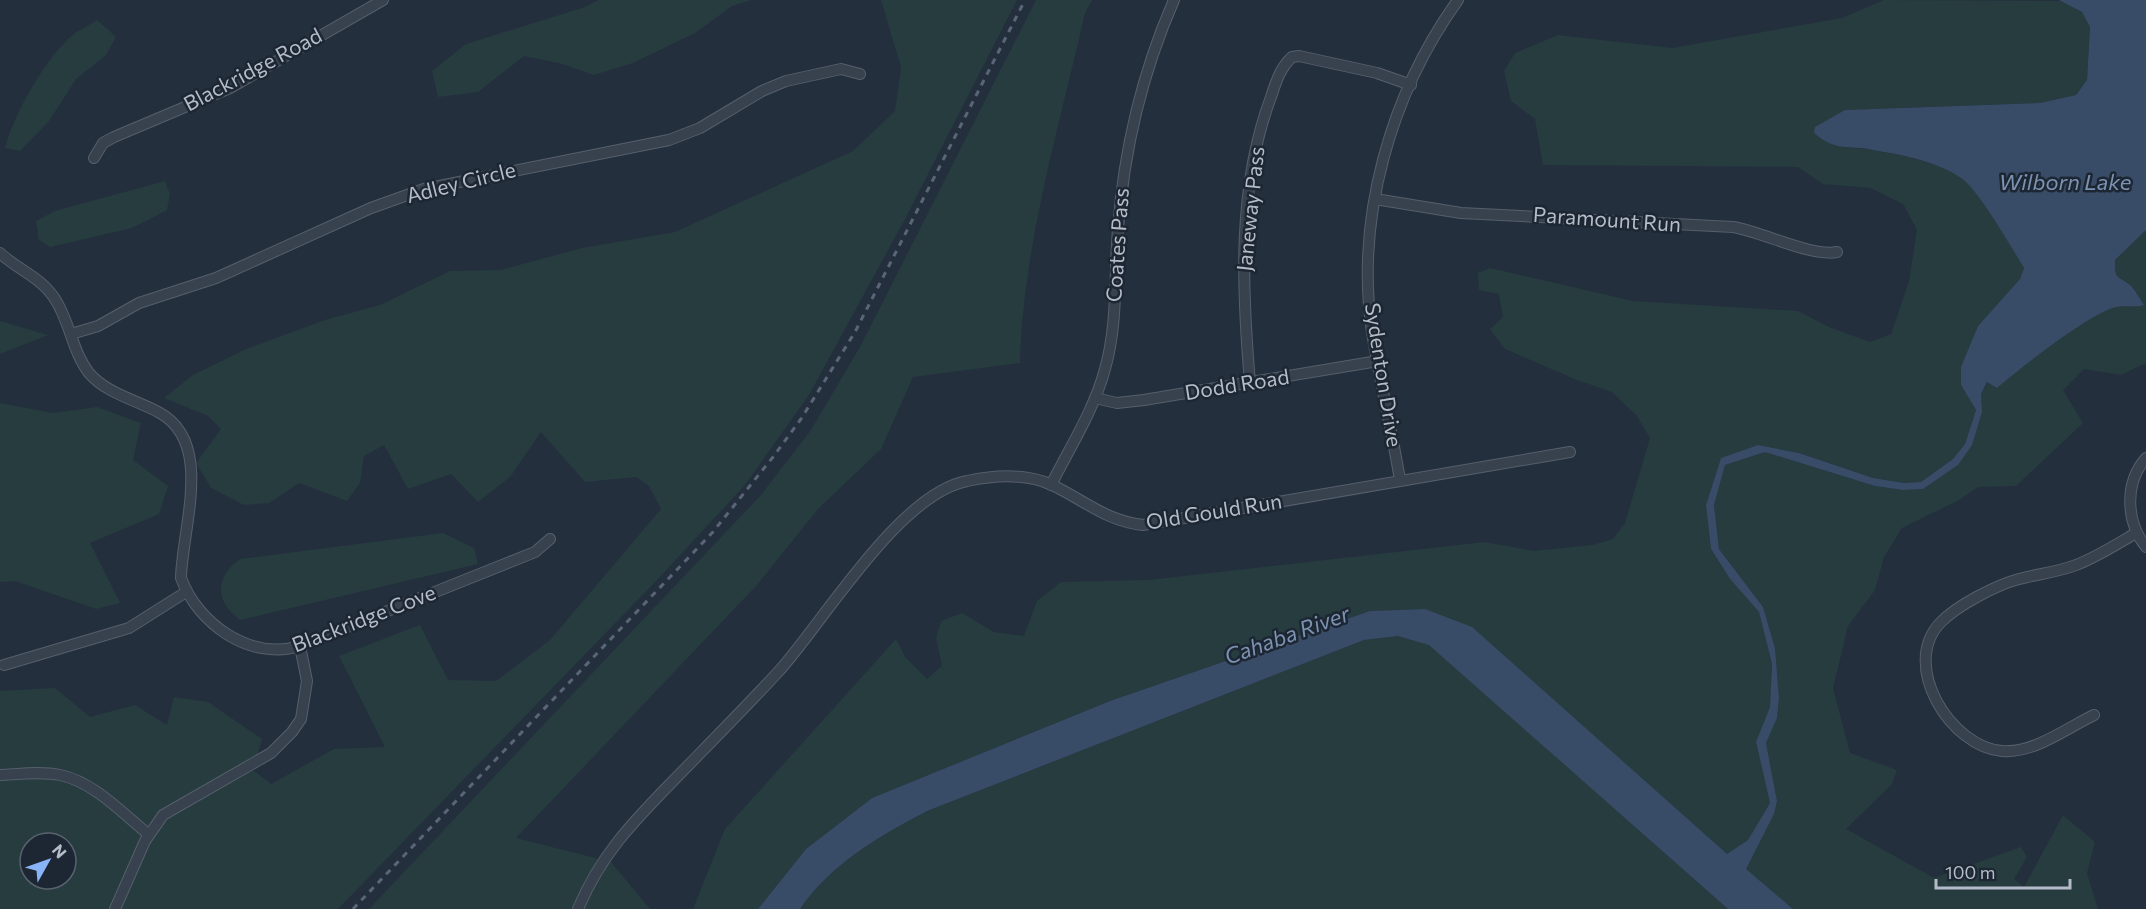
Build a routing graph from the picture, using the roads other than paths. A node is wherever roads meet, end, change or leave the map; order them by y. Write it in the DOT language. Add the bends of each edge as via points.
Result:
graph roads {
  1 [pos="383,0"];
  2 [pos="1174,0"];
  3 [pos="1458,0"];
  4 [pos="860,74"];
  5 [pos="1411,85"];
  6 [pos="94,158"];
  7 [pos="1375,199"];
  8 [pos="1837,252"];
  9 [pos="0,253"];
  10 [pos="71,334"];
  11 [pos="1378,361"];
  12 [pos="1250,383"];
  13 [pos="1095,398"];
  14 [pos="1570,452"];
  15 [pos="2146,458"];
  16 [pos="1400,480"];
  17 [pos="1051,484"];
  18 [pos="2136,532"];
  19 [pos="550,539"];
  20 [pos="2146,547"];
  21 [pos="186,592"];
  22 [pos="300,646"];
  23 [pos="4,665"];
  24 [pos="2094,715"];
  25 [pos="0,775"];
  26 [pos="148,834"];
  27 [pos="115,909"];
  28 [pos="578,909"];
  1 -- 6 [label="street, Blackridge Road" via="230,88 114,137 104,143"];
  2 -- 13 [label="street, Coates Pass" via="1133,113 1119,219 1112,330 1106,368"];
  3 -- 5 [label="street, Sydenton Drive"];
  4 -- 10 [label="street, Adley Circle" via="841,69 786,81 700,128 659,142 424,189 371,208 216,278 140,303 98,326"];
  5 -- 7 [label="street, Sydenton Drive" via="1386,147"];
  5 -- 12 [label="street, Janeway Pass" via="1377,73 1299,56 1292,57 1280,72 1257,139 1248,199 1244,293"];
  7 -- 8 [label="street, Paramount Run" via="1461,213 1733,227 1814,252"];
  7 -- 11 [label="street, Sydenton Drive" via="1369,304"];
  9 -- 10 [label="street" via="42,282 63,311"];
  10 -- 21 [label="street" via="77,353 97,380 163,414 185,437 192,489 182,564"];
  11 -- 12 [label="street, Dodd Road"];
  11 -- 16 [label="street, Sydenton Drive"];
  12 -- 13 [label="street, Dodd Road" via="1117,403"];
  13 -- 17 [label="street, Coates Pass"];
  14 -- 16 [label="street, Old Gould Run"];
  15 -- 18 [label="street" via="2132,487 2130,511"];
  16 -- 17 [label="street, Old Gould Run" via="1143,525 1106,515"];
  17 -- 28 [label="street, Old Gould Run" via="1008,476 965,481 934,494 886,540 780,670 615,842 590,879"];
  18 -- 20 [label="street"];
  18 -- 24 [label="street" via="2076,565 1995,588 1950,614 1939,625 1927,651 1929,682 1935,697 1964,735 1992,750 2004,752 2035,744"];
  19 -- 22 [label="street, Blackridge Cove" via="535,552"];
  21 -- 22 [label="street, Blackridge Cove" via="199,611 235,638 269,651"];
  21 -- 23 [label="street" via="129,628"];
  22 -- 26 [label="street" via="307,681 304,703 301,719 283,745 172,808"];
  25 -- 26 [label="street" via="39,772 86,784"];
  26 -- 27 [label="street"];
}
